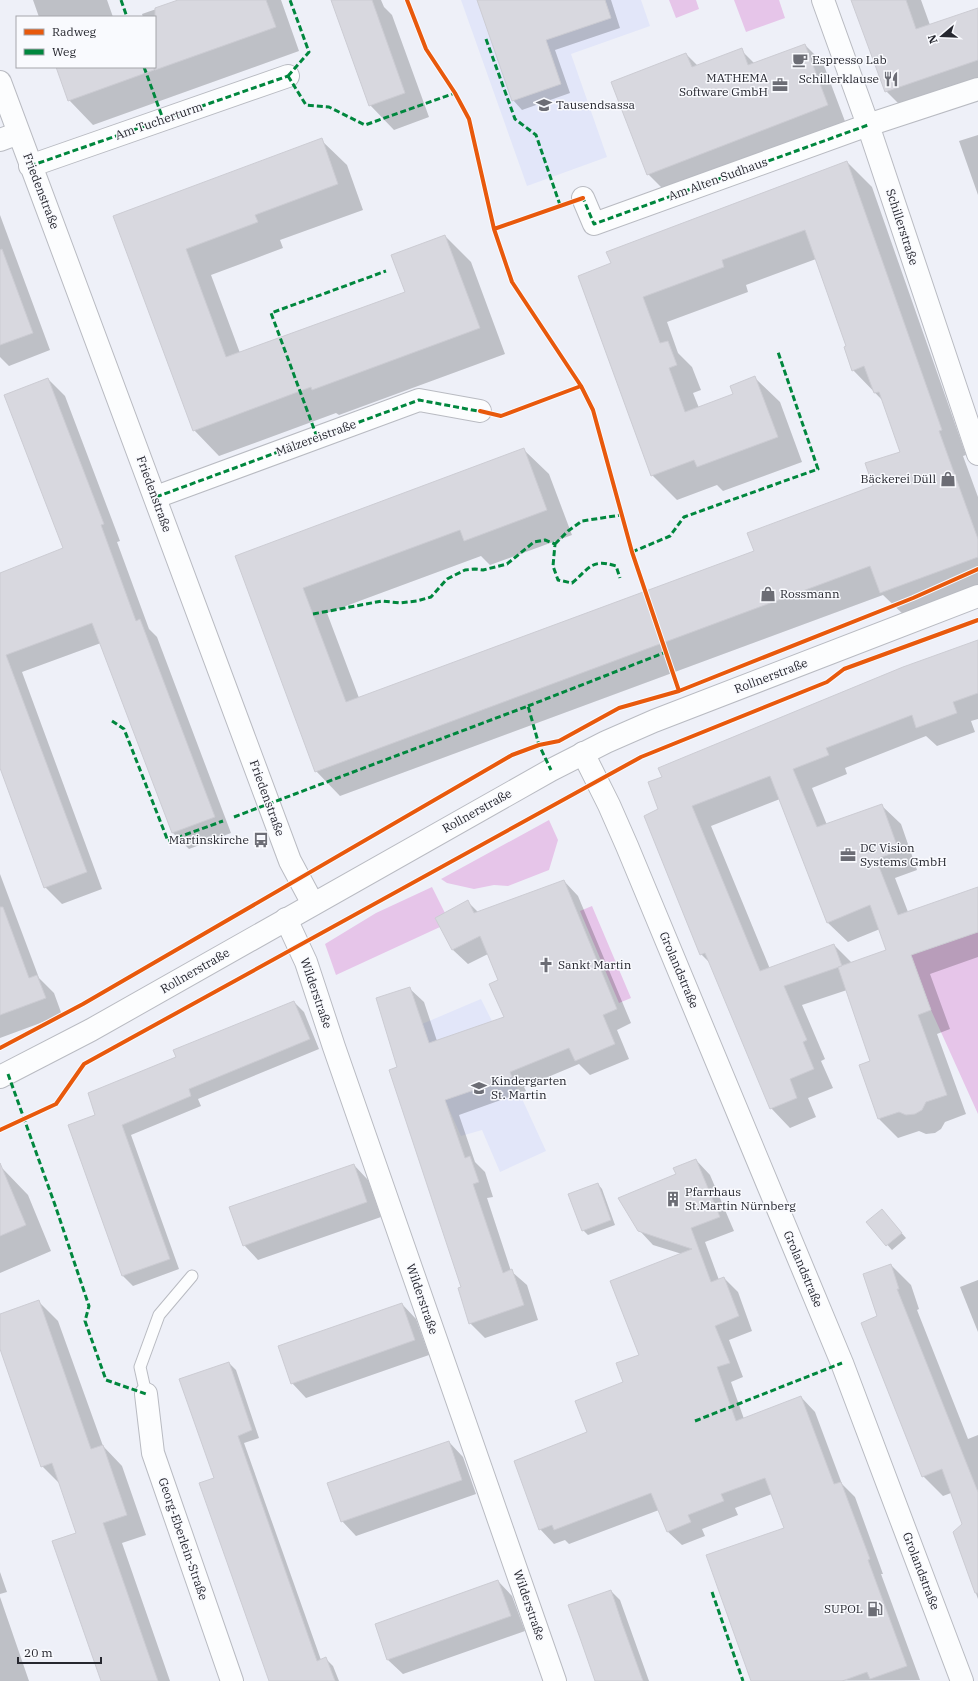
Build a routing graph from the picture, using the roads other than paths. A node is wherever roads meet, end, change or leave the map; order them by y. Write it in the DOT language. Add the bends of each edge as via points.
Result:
graph roads {
  1 [pos="823,0"];
  2 [pos="288,76"];
  3 [pos="0,82"];
  4 [pos="978,89"];
  5 [pos="868,125"];
  6 [pos="10,137"];
  7 [pos="30,166"];
  8 [pos="583,198"];
  9 [pos="480,411"];
  10 [pos="978,454"];
  11 [pos="156,497"];
  12 [pos="978,596"];
  13 [pos="583,753"];
  14 [pos="313,904"];
  15 [pos="286,919"];
  16 [pos="0,1077"];
  17 [pos="192,1276"];
  18 [pos="146,1394"];
  19 [pos="232,1681"];
  20 [pos="555,1681"];
  21 [pos="962,1681"];
  1 -- 5 [label="street, Schillerstraße"];
  2 -- 7 [label="street, Am Tucherturm"];
  3 -- 6 [label="street, Friedenstraße"];
  4 -- 5 [label="street"];
  5 -- 8 [label="street, Am Alten Sudhaus" via="594,224"];
  5 -- 10 [label="street, Schillerstraße"];
  6 -- 7 [label="street, Friedenstraße"];
  7 -- 11 [label="street, Friedenstraße"];
  9 -- 11 [label="street, Mälzereistraße" via="419,400"];
  11 -- 14 [label="street, Friedenstraße" via="290,861"];
  12 -- 13 [label="street, Rollnerstraße" via="654,721"];
  13 -- 14 [label="street, Rollnerstraße"];
  13 -- 21 [label="street, Grolandstraße" via="618,825 829,1330"];
  14 -- 15 [label="street, Rollnerstraße"];
  15 -- 16 [label="street, Rollnerstraße" via="91,1030"];
  15 -- 20 [label="street, Wilderstraße" via="306,962"];
  17 -- 18 [label="lane" via="159,1315 140,1367"];
  18 -- 19 [label="street, Georg-Eberlein-Straße" via="153,1453"];
}
